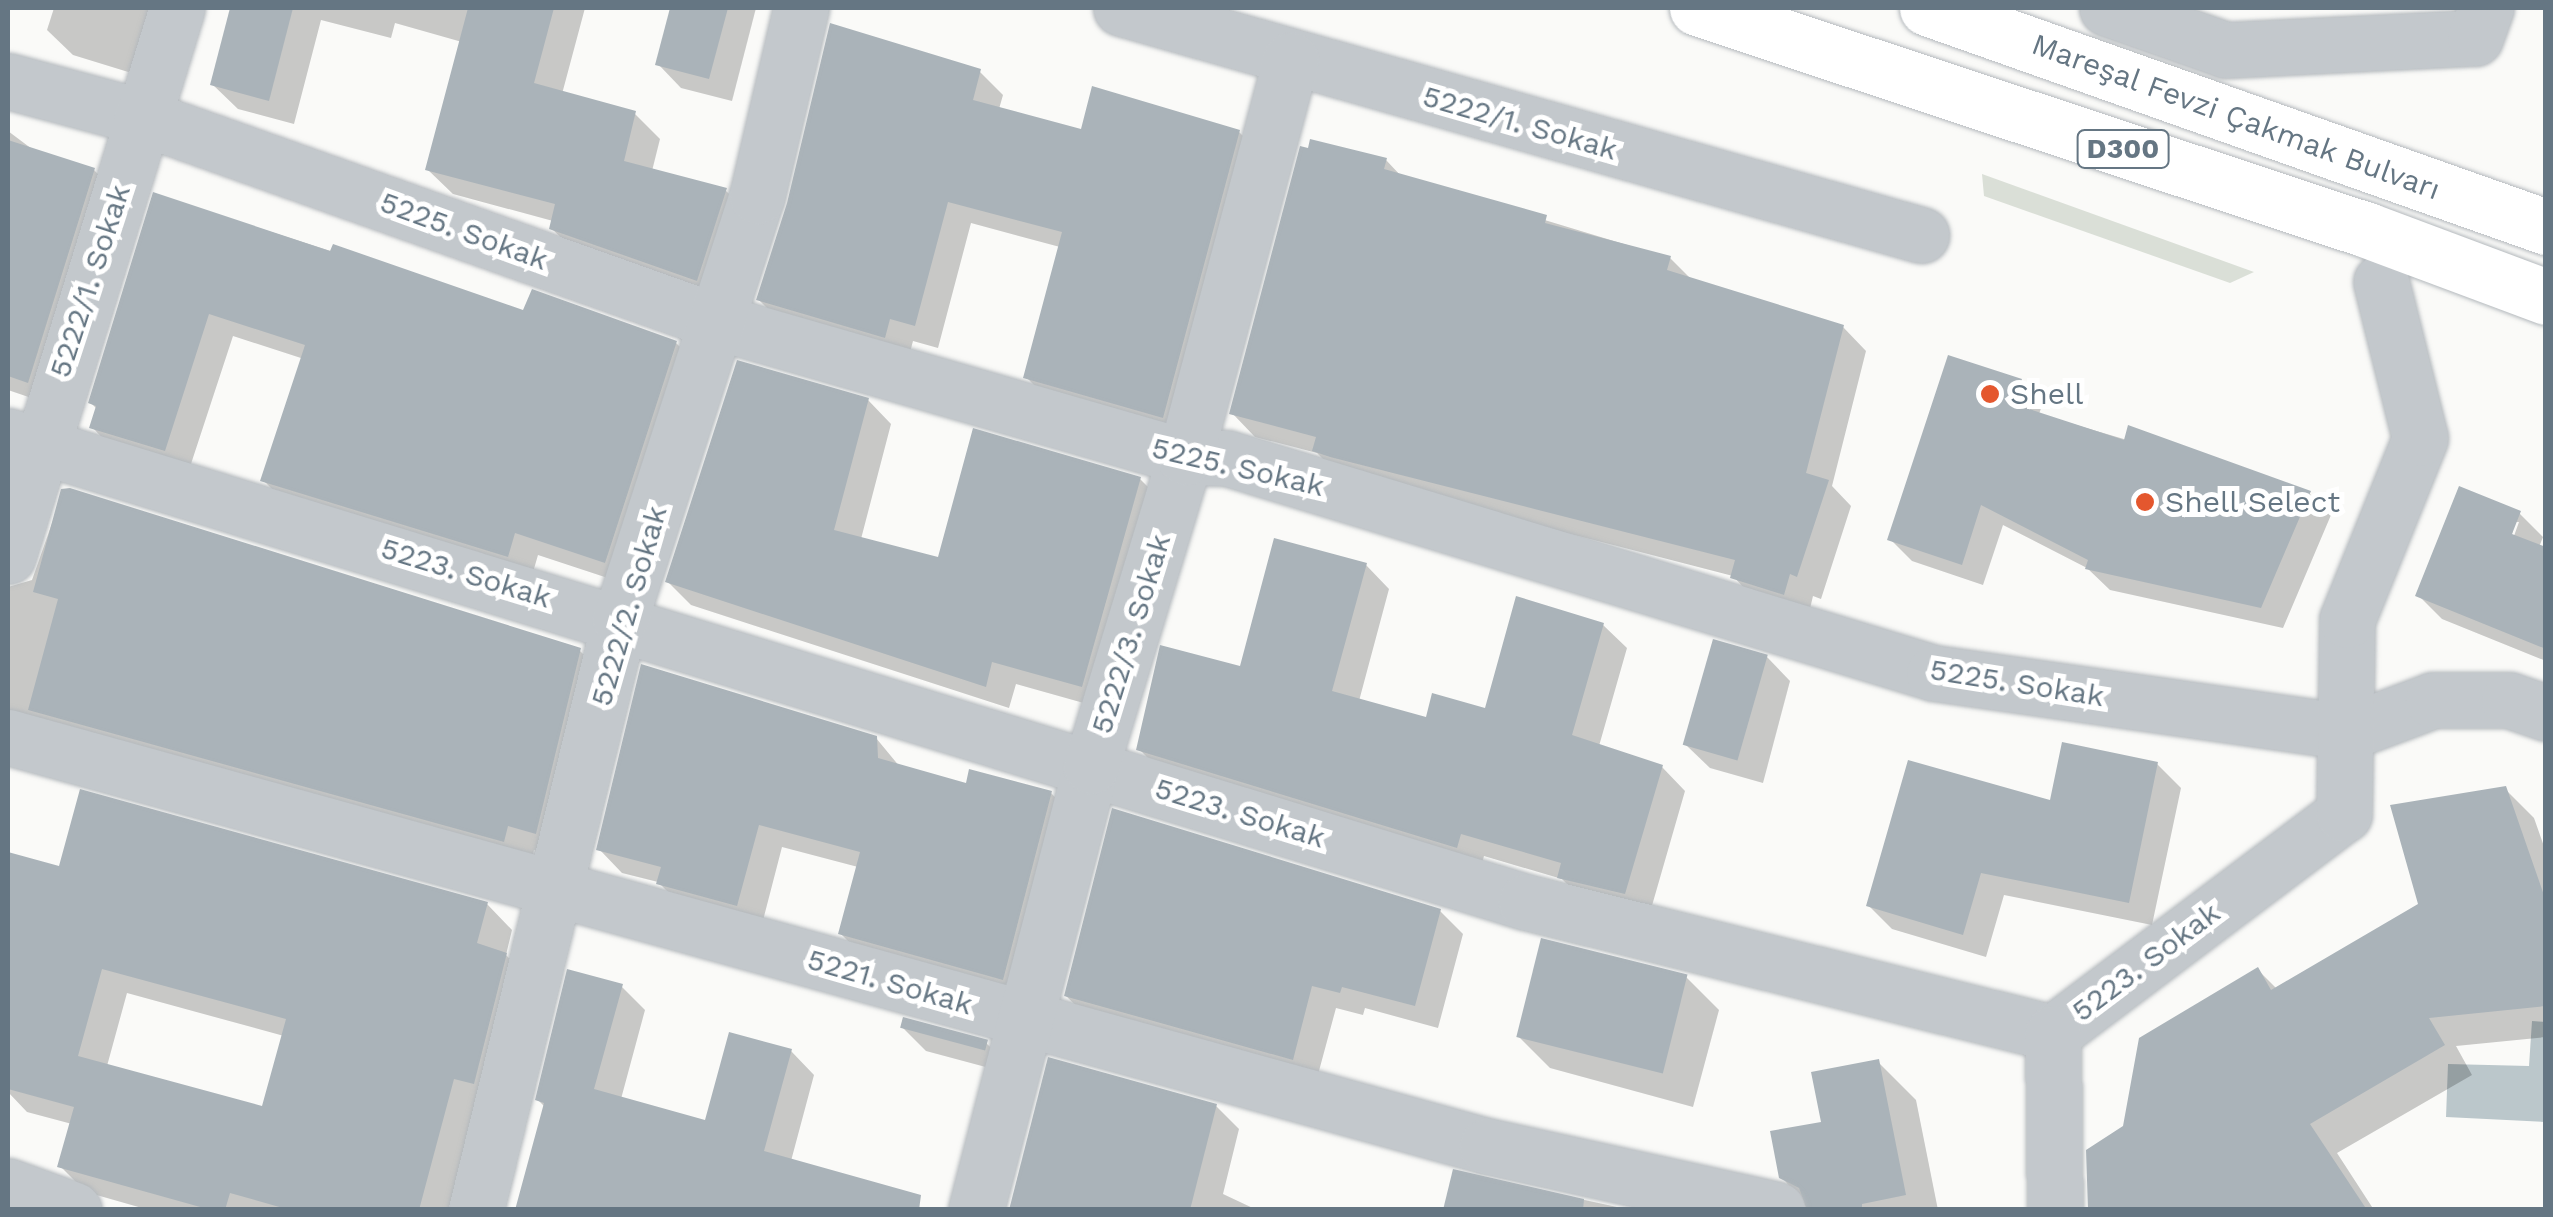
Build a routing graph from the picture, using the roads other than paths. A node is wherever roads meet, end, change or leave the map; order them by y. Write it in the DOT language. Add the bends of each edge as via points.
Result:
graph roads {
  1 [pos="176,8"];
  2 [pos="801,8"];
  3 [pos="1121,8"];
  4 [pos="1697,8"];
  5 [pos="1927,8"];
  6 [pos="2081,8"];
  7 [pos="2107,8"];
  8 [pos="2486,8"];
  9 [pos="1291,60"];
  10 [pos="2117,73"];
  11 [pos="8,80"];
  12 [pos="142,118"];
  13 [pos="2546,227"];
  14 [pos="1921,234"];
  15 [pos="2381,282"];
  16 [pos="2546,297"];
  17 [pos="718,322"];
  18 [pos="23,441"];
  19 [pos="1185,457"];
  20 [pos="8,556"];
  21 [pos="620,619"];
  22 [pos="2546,713"];
  23 [pos="2348,732"];
  24 [pos="8,737"];
  25 [pos="1091,766"];
  26 [pos="555,887"];
  27 [pos="1025,1020"];
  28 [pos="2053,1033"];
  29 [pos="8,1186"];
  30 [pos="74,1210"];
  31 [pos="476,1210"];
  32 [pos="976,1210"];
  33 [pos="1777,1210"];
  34 [pos="2055,1210"];
  1 -- 12 [label="street, 5222/1. Sokak"];
  2 -- 17 [label="street, 5222/2. Sokak" via="757,196"];
  3 -- 9 [label="street, 5222/1. Sokak"];
  4 -- 16 [label="highway, Mareşal Fevzi Çakmak Bulvarı / D300" via="2367,230"];
  5 -- 10 [label="highway, Mareşal Fevzi Çakmak Bulvarı / D300"];
  6 -- 10 [label="street"];
  7 -- 8 [label="street" via="2226,50 2474,38"];
  9 -- 14 [label="street, 5222/1. Sokak"];
  9 -- 19 [label="street, 5222/3. Sokak"];
  10 -- 13 [label="highway, Mareşal Fevzi Çakmak Bulvarı / D300"];
  11 -- 12 [label="street, 5225. Sokak"];
  12 -- 17 [label="street, 5225. Sokak"];
  12 -- 18 [label="street, 5222/1. Sokak"];
  15 -- 23 [label="street" via="2420,438 2347,620"];
  17 -- 19 [label="street, 5225. Sokak"];
  17 -- 21 [label="street, 5222/2. Sokak"];
  18 -- 20 [label="street, 5222/1. Sokak"];
  18 -- 21 [label="street, 5223. Sokak"];
  19 -- 23 [label="street, 5225. Sokak" via="1227,458 1934,673"];
  19 -- 25 [label="street, 5222/3. Sokak"];
  21 -- 25 [label="street, 5223. Sokak"];
  21 -- 26 [label="street, 5222/2. Sokak"];
  22 -- 23 [label="street, 5225. Sokak" via="2509,700 2433,700"];
  23 -- 28 [label="street, 5223. Sokak" via="2344,814"];
  24 -- 26 [label="street, 5221. Sokak"];
  25 -- 27 [label="street, 5222/3. Sokak"];
  25 -- 28 [label="street, 5223. Sokak" via="1526,902"];
  26 -- 27 [label="street, 5221. Sokak"];
  26 -- 31 [label="street, 5222/2. Sokak"];
  27 -- 32 [label="street, 5222/3. Sokak"];
  27 -- 33 [label="street, 5221. Sokak" via="1487,1146"];
  28 -- 34 [label="street"];
  29 -- 30 [label="street"];
}
